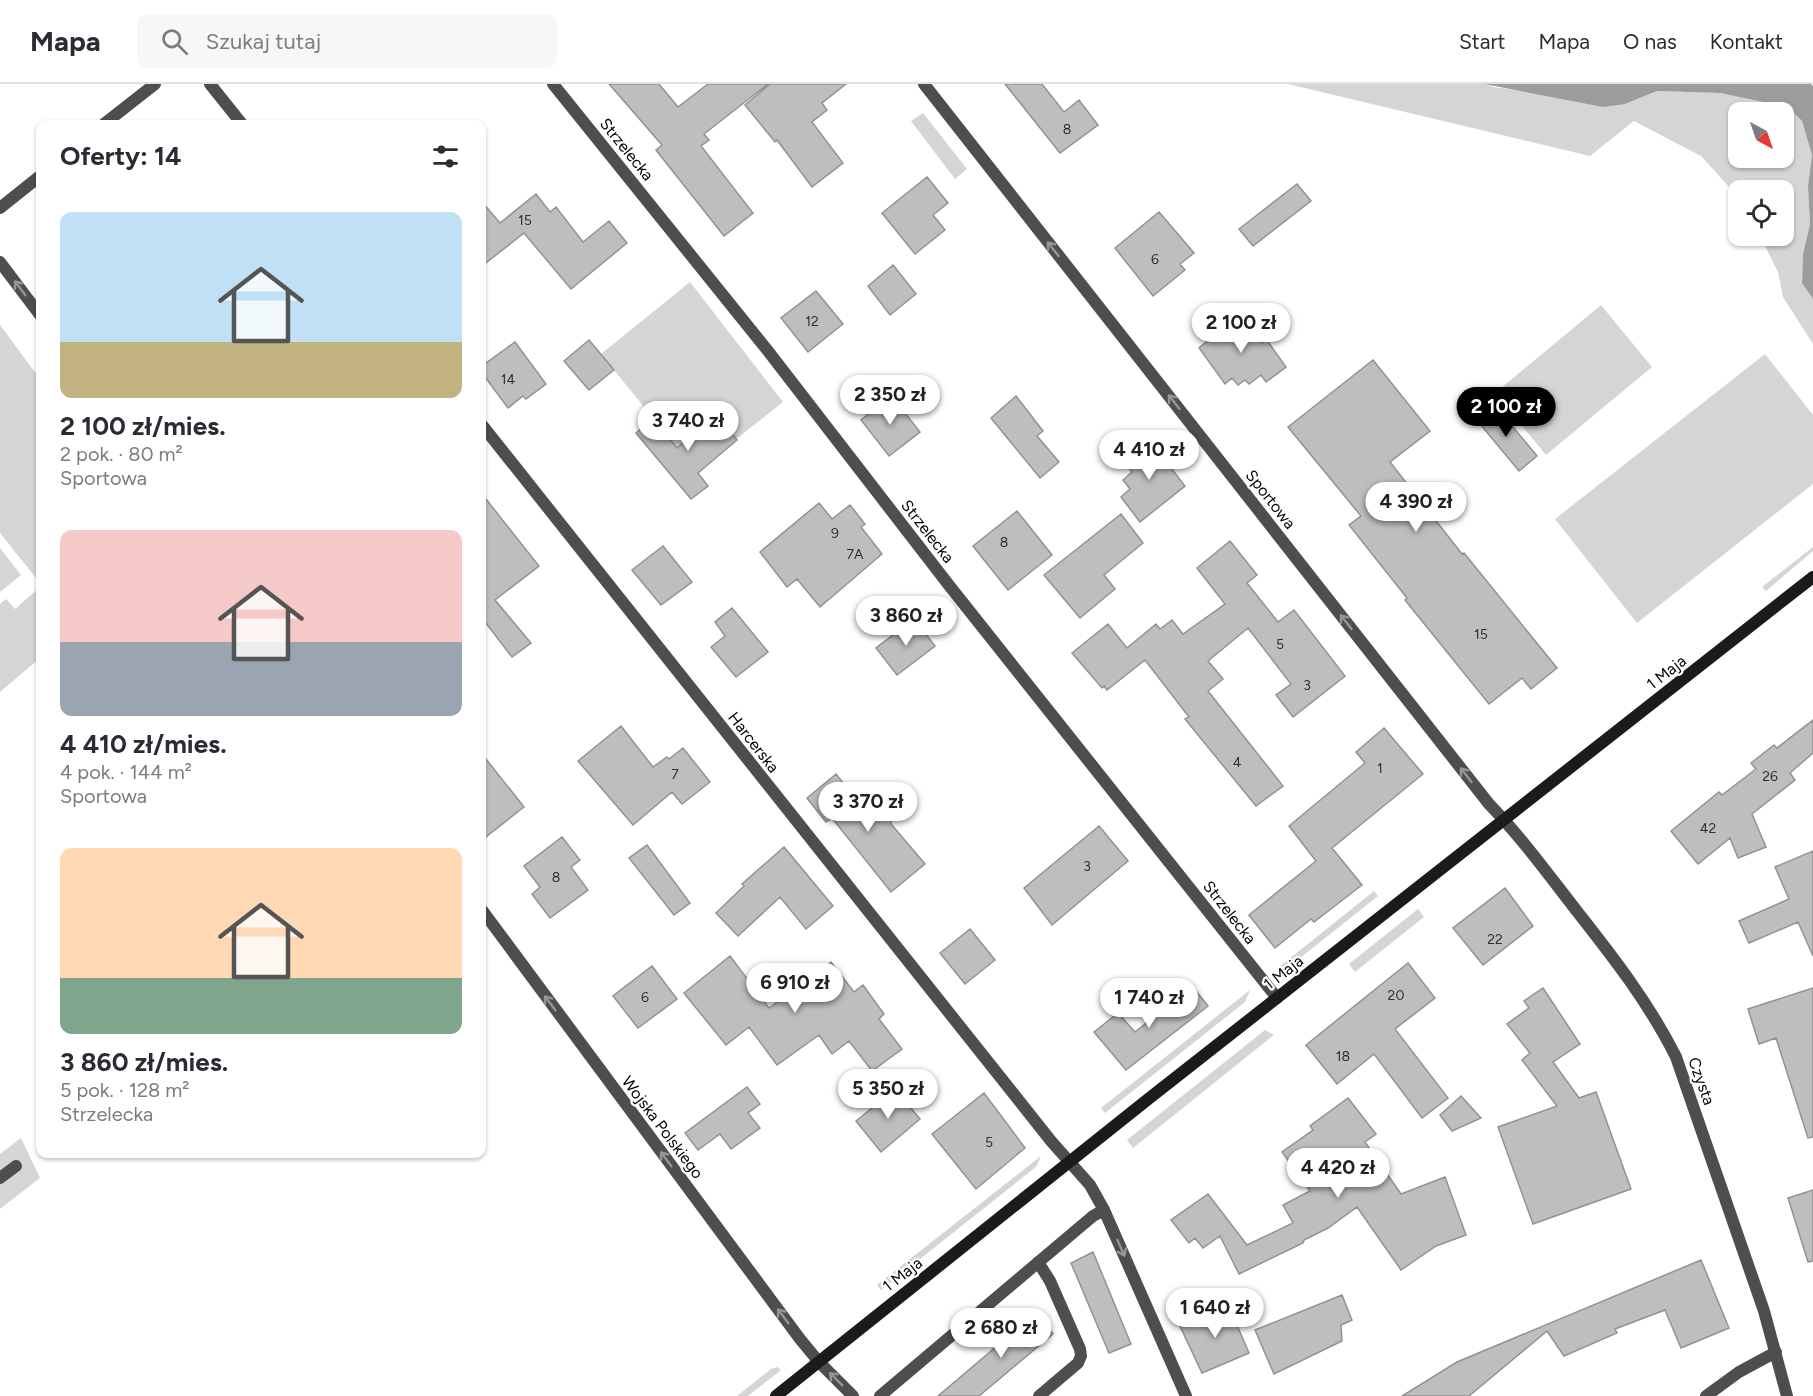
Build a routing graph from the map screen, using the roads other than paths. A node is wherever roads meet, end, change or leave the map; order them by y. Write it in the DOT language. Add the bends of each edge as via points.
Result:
graph roads {
  1 [pos="155,84"];
  2 [pos="210,84"];
  3 [pos="553,84"];
  4 [pos="924,84"];
  5 [pos="109,120"];
  6 [pos="239,120"];
  7 [pos="36,179"];
  8 [pos="0,208"];
  9 [pos="0,262"];
  10 [pos="36,310"];
  11 [pos="486,430"];
  12 [pos="1813,577"];
  13 [pos="1504,819"];
  14 [pos="486,915"];
  15 [pos="1277,998"];
  16 [pos="1070,1162"];
  17 [pos="16,1166"];
  18 [pos="0,1178"];
  19 [pos="1104,1210"];
  20 [pos="1038,1262"];
  21 [pos="1776,1352"];
  22 [pos="819,1362"];
  23 [pos="776,1396"];
  24 [pos="853,1396"];
  25 [pos="880,1396"];
  26 [pos="1039,1396"];
  27 [pos="1186,1396"];
  28 [pos="1706,1396"];
  29 [pos="1787,1396"];
  1 -- 5 [label="street"];
  2 -- 6 [label="street"];
  3 -- 15 [label="street, Strzelecka"];
  13 -- 4 [label="street, Sportowa, one-way"];
  7 -- 8 [label="street"];
  10 -- 9 [label="street, one-way"];
  11 -- 16 [label="street, Harcerska"];
  12 -- 13 [label="main road, 1 Maja"];
  13 -- 15 [label="main road, 1 Maja"];
  13 -- 21 [label="street, Czysta" via="1621,968 1662,1029 1676,1057"];
  22 -- 14 [label="street, Wojska Polskiego, one-way"];
  15 -- 16 [label="main road, 1 Maja"];
  16 -- 19 [label="street, Harcerska" via="1090,1185"];
  16 -- 22 [label="main road, 1 Maja"];
  17 -- 18 [label="street"];
  19 -- 20 [label="street"];
  19 -- 27 [label="street, Harcerska, one-way"];
  20 -- 25 [label="street"];
  20 -- 26 [label="street" via="1050,1281 1081,1356"];
  21 -- 28 [label="street"];
  21 -- 29 [label="street, Czysta"];
  22 -- 23 [label="main road, 1 Maja"];
  24 -- 22 [label="street, Wojska Polskiego, one-way"];
}
